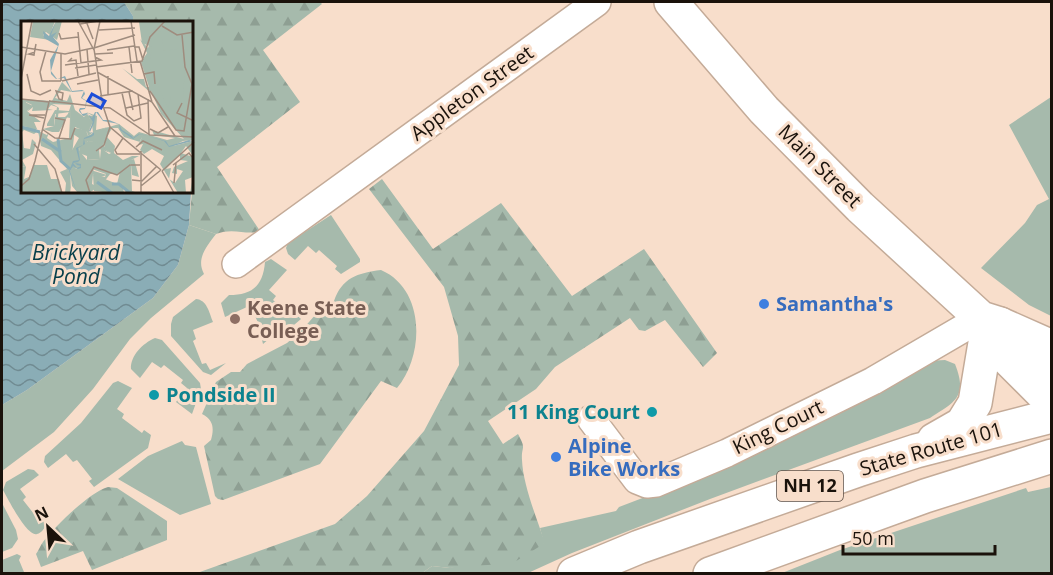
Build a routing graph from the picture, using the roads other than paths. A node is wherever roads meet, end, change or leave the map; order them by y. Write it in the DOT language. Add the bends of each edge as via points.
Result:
graph roads {
  1 [pos="597,2"];
  2 [pos="671,2"];
  3 [pos="236,264"];
  4 [pos="989,326"];
  5 [pos="1052,347"];
  6 [pos="1052,370"];
  7 [pos="1052,403"];
  8 [pos="1052,416"];
  9 [pos="591,419"];
  10 [pos="916,451"];
  11 [pos="1052,456"];
  12 [pos="574,573"];
  13 [pos="710,573"];
  1 -- 3 [label="street, Appleton Street"];
  2 -- 4 [label="main road, Main Street" via="764,110 860,207"];
  4 -- 5 [label="main road"];
  4 -- 6 [label="main road, Main Street"];
  4 -- 7 [label="main road, Main Street"];
  4 -- 9 [label="street, King Court" via="727,453 656,483 637,480"];
  4 -- 10 [label="main road" via="975,403 963,424"];
  8 -- 10 [label="main road, State Route 101 / NH 12"];
  10 -- 12 [label="main road, State Route 101 / NH 12"];
  11 -- 13 [label="main road, State Route 101 / NH 12" via="925,496"];
}
